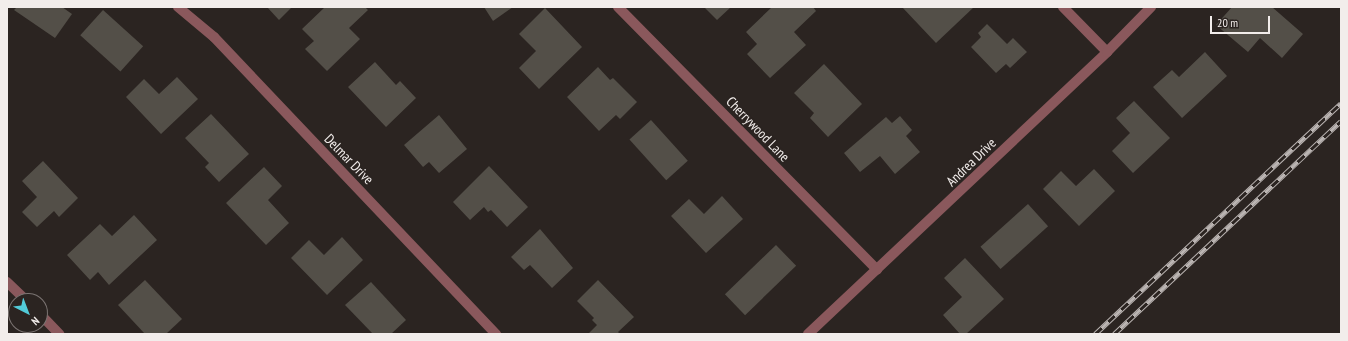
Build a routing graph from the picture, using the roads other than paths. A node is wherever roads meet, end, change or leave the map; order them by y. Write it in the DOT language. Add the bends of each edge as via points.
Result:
graph roads {
  1 [pos="178,7"];
  2 [pos="618,7"];
  3 [pos="1063,7"];
  4 [pos="1151,7"];
  5 [pos="1107,52"];
  6 [pos="877,270"];
  7 [pos="7,282"];
  8 [pos="19,293"];
  9 [pos="48,322"];
  10 [pos="59,334"];
  11 [pos="496,334"];
  12 [pos="808,334"];
  1 -- 11 [label="street, Delmar Drive" via="214,37"];
  2 -- 6 [label="street, Cherrywood Lane"];
  3 -- 5 [label="street"];
  4 -- 5 [label="street, Andrea Drive"];
  5 -- 6 [label="street, Andrea Drive"];
  6 -- 12 [label="street, Andrea Drive"];
  7 -- 8 [label="street"];
  9 -- 10 [label="street"];
}
